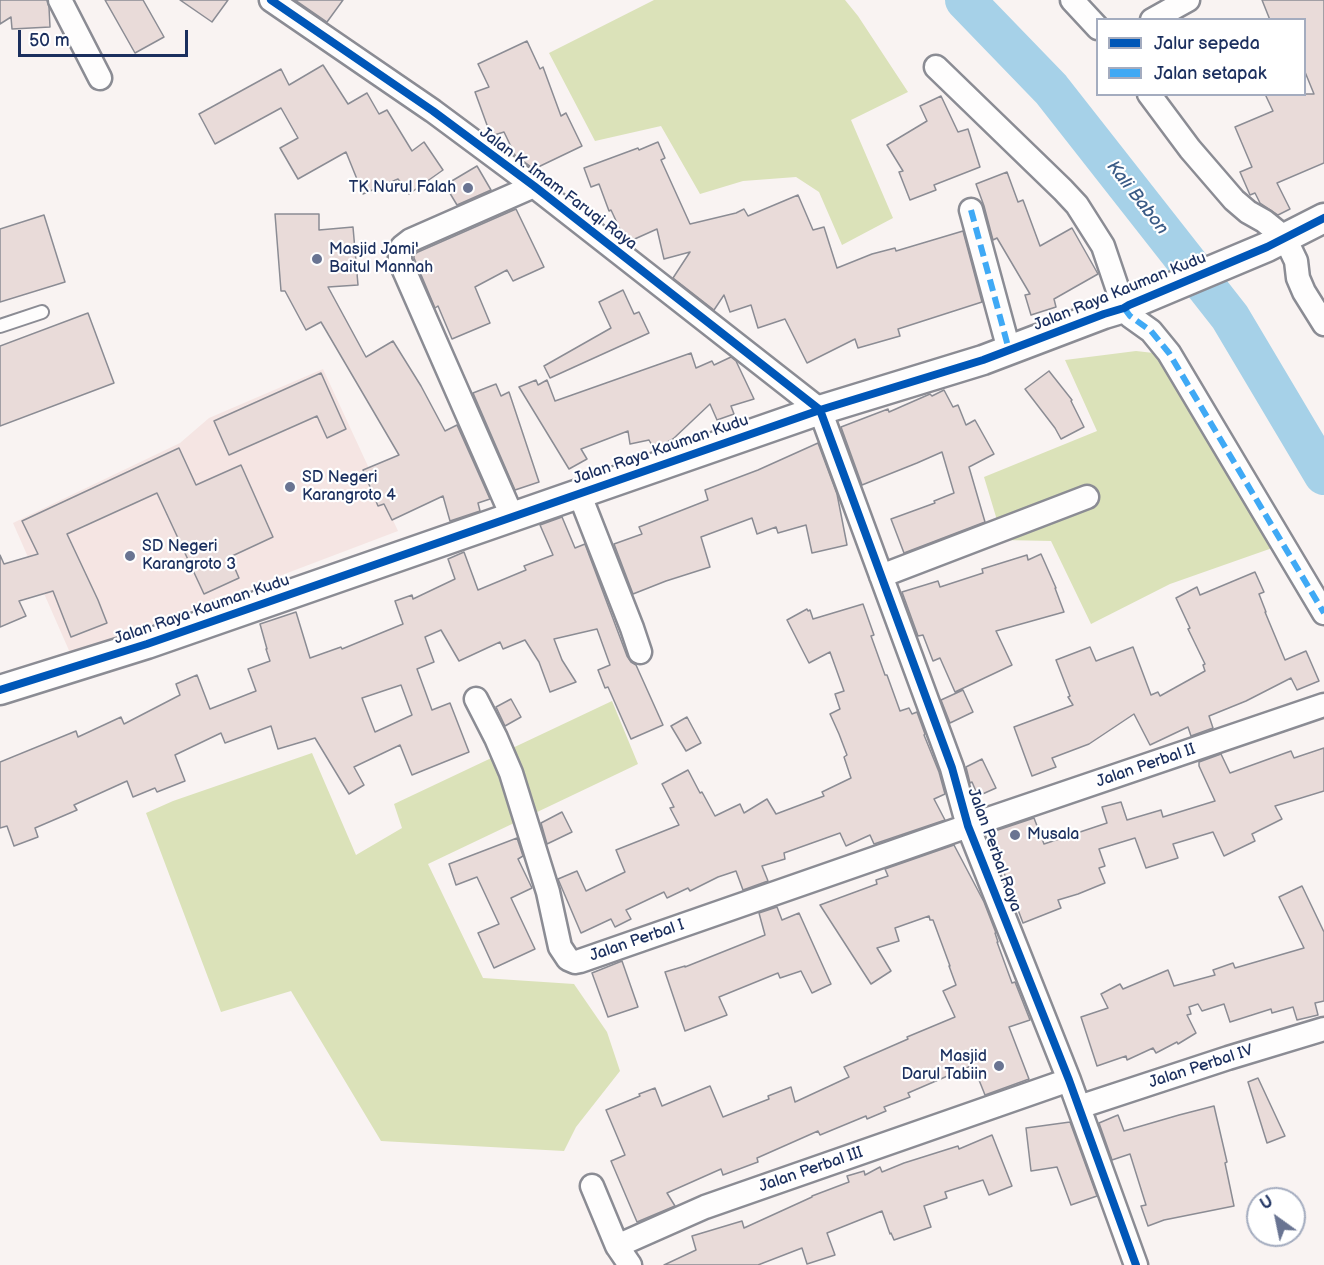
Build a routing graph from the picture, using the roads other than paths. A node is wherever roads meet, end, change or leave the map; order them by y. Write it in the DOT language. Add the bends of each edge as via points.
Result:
graph roads {
  1 [pos="60,0"];
  2 [pos="271,0"];
  3 [pos="1072,0"];
  4 [pos="1188,0"];
  5 [pos="1156,18"];
  6 [pos="1096,26"];
  7 [pos="936,67"];
  8 [pos="100,78"];
  9 [pos="1150,96"];
  10 [pos="534,186"];
  11 [pos="971,210"];
  12 [pos="1324,218"];
  13 [pos="1276,243"];
  14 [pos="1126,306"];
  15 [pos="42,312"];
  16 [pos="1324,324"];
  17 [pos="0,326"];
  18 [pos="1009,350"];
  19 [pos="820,410"];
  20 [pos="579,493"];
  21 [pos="1087,497"];
  22 [pos="512,516"];
  23 [pos="881,576"];
  24 [pos="1324,613"];
  25 [pos="640,652"];
  26 [pos="0,690"];
  27 [pos="476,699"];
  28 [pos="1324,705"];
  29 [pos="968,826"];
  30 [pos="1324,1029"];
  31 [pos="1069,1080"];
  32 [pos="1079,1107"];
  33 [pos="592,1186"];
  34 [pos="617,1246"];
  35 [pos="630,1265"];
  36 [pos="1136,1265"];
  1 -- 8 [label="street"];
  2 -- 10 [label="street, Jalan K. Imam Faruqi Raya"];
  3 -- 6 [label="street"];
  4 -- 5 [label="street"];
  7 -- 14 [label="street" via="1077,205 1103,246"];
  9 -- 13 [label="street" via="1234,200 1264,221"];
  10 -- 19 [label="street, Jalan K. Imam Faruqi Raya"];
  10 -- 22 [label="street" via="411,240 400,254"];
  11 -- 18 [label="street"];
  12 -- 13 [label="street, Jalan Raya Kauman Kudu"];
  13 -- 14 [label="street, Jalan Raya Kauman Kudu"];
  13 -- 16 [label="street" via="1296,261 1300,286"];
  14 -- 18 [label="street, Jalan Raya Kauman Kudu"];
  14 -- 24 [label="street" via="1130,316 1169,353"];
  15 -- 17 [label="lane"];
  18 -- 19 [label="street, Jalan Raya Kauman Kudu"];
  19 -- 20 [label="street, Jalan Raya Kauman Kudu"];
  19 -- 23 [label="street, Jalan Perbal Raya"];
  20 -- 22 [label="street, Jalan Raya Kauman Kudu"];
  20 -- 25 [label="street"];
  21 -- 23 [label="street"];
  22 -- 26 [label="street, Jalan Raya Kauman Kudu" via="147,644"];
  23 -- 29 [label="street, Jalan Perbal Raya" via="952,768"];
  27 -- 29 [label="street, Jalan Perbal I" via="511,773 548,892 560,947 575,962"];
  28 -- 29 [label="street, Jalan Perbal II"];
  29 -- 31 [label="street, Jalan Perbal Raya"];
  30 -- 32 [label="street, Jalan Perbal IV"];
  31 -- 32 [label="street, Jalan Perbal Raya"];
  31 -- 34 [label="street, Jalan Perbal III" via="705,1207"];
  32 -- 36 [label="street, Jalan Perbal Raya"];
  33 -- 34 [label="street"];
  34 -- 35 [label="street"];
}
